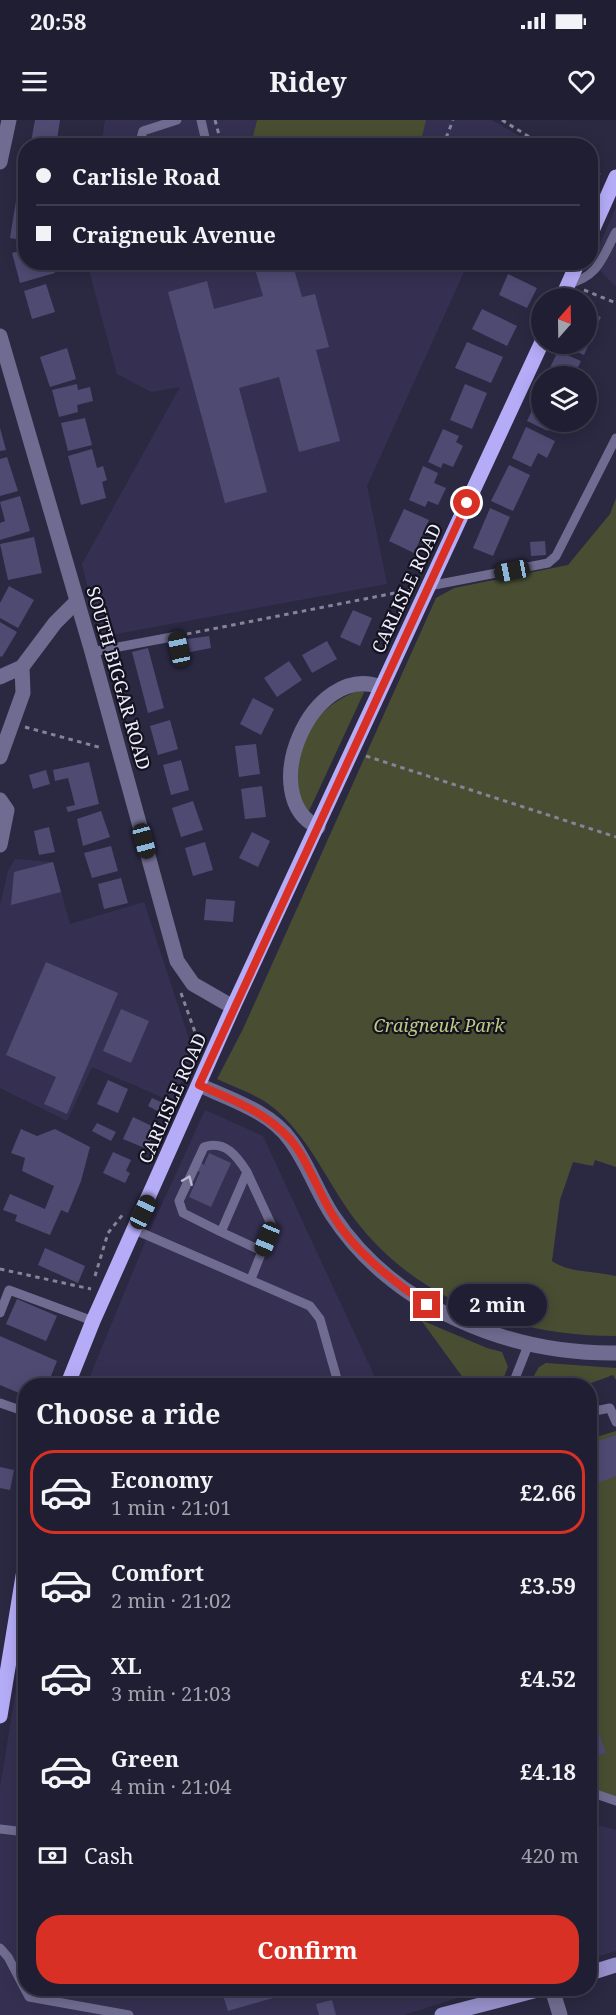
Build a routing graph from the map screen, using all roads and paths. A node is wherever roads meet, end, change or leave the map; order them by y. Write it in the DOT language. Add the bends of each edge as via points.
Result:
graph roads {
  1 [pos="9,120"];
  2 [pos="177,120"];
  3 [pos="201,120"];
  4 [pos="215,120"];
  5 [pos="453,120"];
  6 [pos="502,120"];
  7 [pos="155,124"];
  8 [pos="141,138"];
  9 [pos="205,138"];
  10 [pos="220,138"];
  11 [pos="446,138"];
  12 [pos="531,138"];
  13 [pos="0,162"];
  14 [pos="616,177"];
  15 [pos="598,217"];
  16 [pos="616,232"];
  17 [pos="598,266"];
  18 [pos="574,270"];
  19 [pos="596,270"];
  20 [pos="566,288"];
  21 [pos="570,288"];
  22 [pos="597,299"];
  23 [pos="616,303"];
  24 [pos="1,344"];
  25 [pos="536,354"];
  26 [pos="616,438"];
  27 [pos="429,586"];
  28 [pos="77,601"];
  29 [pos="177,636"];
  30 [pos="179,649"];
  31 [pos="92,652"];
  32 [pos="22,668"];
  33 [pos="0,677"];
  34 [pos="381,687"];
  35 [pos="12,722"];
  36 [pos="352,751"];
  37 [pos="120,753"];
  38 [pos="0,758"];
  39 [pos="0,800"];
  40 [pos="318,827"];
  41 [pos="616,837"];
  42 [pos="0,845"];
  43 [pos="181,992"];
  44 [pos="233,1007"];
  45 [pos="217,1042"];
  46 [pos="199,1085"];
  47 [pos="247,1172"];
  48 [pos="128,1207"];
  49 [pos="135,1230"];
  50 [pos="221,1232"];
  51 [pos="262,1251"];
  52 [pos="0,1269"];
  53 [pos="251,1279"];
  54 [pos="0,1313"];
  55 [pos="93,1321"];
  56 [pos="529,1343"];
  57 [pos="616,1353"];
  58 [pos="70,1378"];
  59 [pos="337,1378"];
  60 [pos="515,1378"];
  61 [pos="0,1402"];
  62 [pos="18,1409"];
  63 [pos="597,1411"];
  64 [pos="616,1422"];
  65 [pos="18,1607"];
  66 [pos="0,1716"];
  67 [pos="597,1794"];
  68 [pos="616,1801"];
  69 [pos="0,1829"];
  70 [pos="18,1830"];
  71 [pos="0,1948"];
  72 [pos="615,1968"];
  73 [pos="597,1972"];
  74 [pos="18,1976"];
  75 [pos="28,1996"];
  76 [pos="516,1996"];
  77 [pos="554,1996"];
  78 [pos="129,2015"];
  79 [pos="445,2015"];
  80 [pos="560,2015"];
  1 -- 13 [label="street"];
  2 -- 7 [label="lane"];
  3 -- 9 [label="lane"];
  4 -- 10 [label="path"];
  5 -- 11 [label="path"];
  6 -- 12 [label="path"];
  7 -- 8 [label="lane" via="143,131"];
  14 -- 15 [label="main road"];
  16 -- 17 [label="lane"];
  18 -- 20 [label="main road"];
  19 -- 21 [label="lane"];
  22 -- 23 [label="path"];
  24 -- 28 [label="street, SOUTH BIGGAR ROAD"];
  25 -- 27 [label="main road, CARLISLE ROAD"];
  26 -- 27 [label="lane" via="556,556 548,563"];
  27 -- 29 [label="path"];
  27 -- 34 [label="main road, CARLISLE ROAD"];
  28 -- 31 [label="street, SOUTH BIGGAR ROAD"];
  28 -- 32 [label="street" via="55,623"];
  29 -- 30 [label="lane"];
  29 -- 31 [label="lane"];
  31 -- 37 [label="street, SOUTH BIGGAR ROAD"];
  32 -- 33 [label="street"];
  32 -- 35 [label="street" via="23,693"];
  34 -- 36 [label="main road, CARLISLE ROAD"];
  34 -- 40 [label="street" via="359,682 339,689 310,718 299,736 293,759 292,792 302,816"];
  35 -- 37 [label="path"];
  35 -- 38 [label="street"];
  36 -- 40 [label="main road, CARLISLE ROAD"];
  36 -- 41 [label="path"];
  37 -- 44 [label="street, SOUTH BIGGAR ROAD" via="177,961 193,984"];
  39 -- 42 [label="street" via="7,810"];
  40 -- 44 [label="main road, CARLISLE ROAD"];
  43 -- 45 [label="path" via="200,1048 204,1039"];
  44 -- 45 [label="main road, CARLISLE ROAD"];
  45 -- 46 [label="main road, CARLISLE ROAD"];
  46 -- 49 [label="main road, CARLISLE ROAD"];
  46 -- 56 [label="street" via="262,1114 290,1139 333,1216 361,1251 392,1280 437,1310 500,1336"];
  47 -- 50 [label="lane"];
  50 -- 47 [label="lane, one-way" via="183,1213 179,1201 204,1147 230,1150"];
  47 -- 51 [label="lane" via="272,1227"];
  48 -- 52 [label="path" via="108,1233 91,1289"];
  49 -- 53 [label="lane"];
  49 -- 55 [label="main road, CARLISLE ROAD"];
  50 -- 51 [label="lane"];
  51 -- 53 [label="lane"];
  53 -- 59 [label="lane" via="310,1306 320,1318"];
  54 -- 55 [label="lane" via="9,1290"];
  55 -- 58 [label="main road, CARLISLE ROAD"];
  56 -- 57 [label="street"];
  56 -- 60 [label="lane"];
  61 -- 62 [label="lane"];
  63 -- 64 [label="lane" via="610,1408"];
  65 -- 66 [label="main road"];
  67 -- 68 [label="lane"];
  69 -- 70 [label="lane"];
  71 -- 74 [label="lane"];
  72 -- 73 [label="main road"];
  75 -- 78 [label="lane"];
  76 -- 79 [label="main road"];
  77 -- 80 [label="street"];
}
